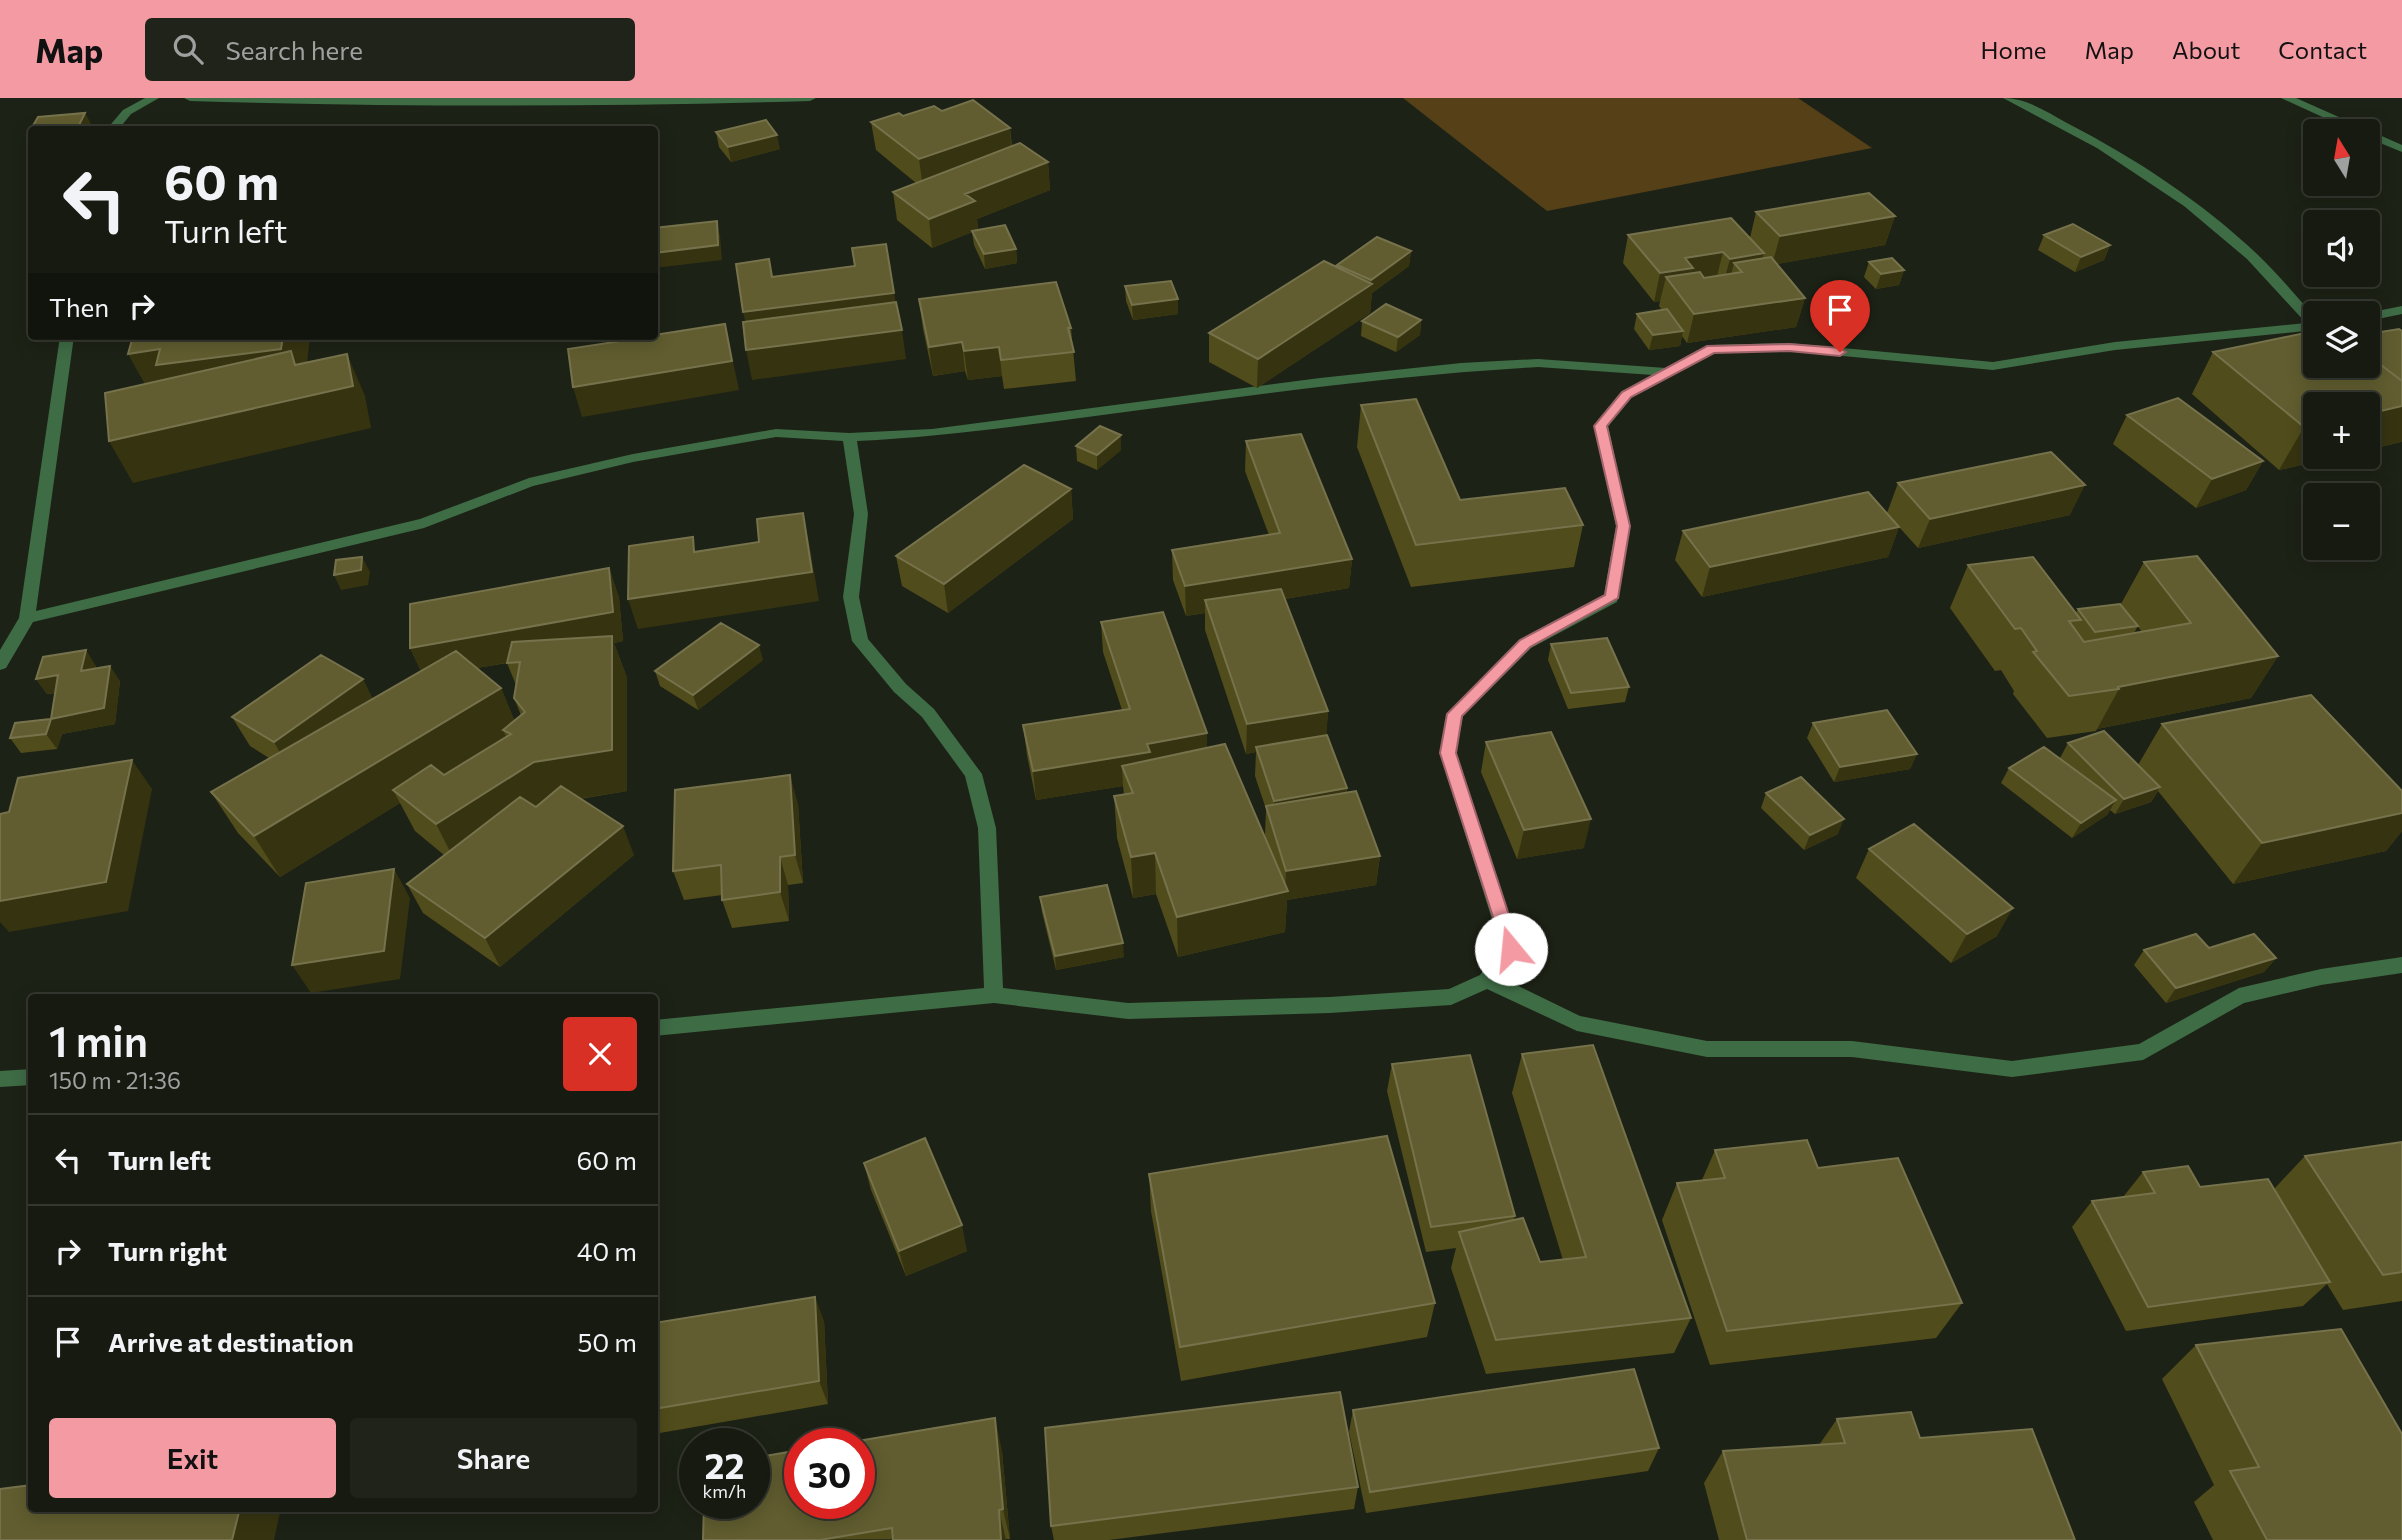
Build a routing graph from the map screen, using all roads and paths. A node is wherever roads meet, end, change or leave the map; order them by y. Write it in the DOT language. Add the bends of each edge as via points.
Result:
graph roads {
  1 [pos="153,98"];
  2 [pos="190,98"];
  3 [pos="810,98"];
  4 [pos="2009,98"];
  5 [pos="2287,98"];
  6 [pos="2335,119"];
  7 [pos="115,126"];
  8 [pos="2380,139"];
  9 [pos="2402,149"];
  10 [pos="2402,310"];
  11 [pos="2303,312"];
  12 [pos="2380,315"];
  13 [pos="2303,326"];
  14 [pos="66,340"];
  15 [pos="1667,372"];
  16 [pos="849,437"];
  17 [pos="27,618"];
  18 [pos="0,664"];
  19 [pos="2402,965"];
  20 [pos="1487,980"];
  21 [pos="995,995"];
  22 [pos="658,1028"];
  23 [pos="28,1077"];
  24 [pos="0,1079"];
  1 -- 7 [label="street" via="127,112"];
  2 -- 3 [label="street" via="355,104 627,104"];
  4 -- 11 [label="street" via="2060,121 2157,181 2244,248"];
  5 -- 6 [label="street"];
  8 -- 9 [label="street"];
  10 -- 12 [label="street"];
  13 -- 15 [label="street" via="2115,346 1993,366 1789,347 1711,349"];
  14 -- 17 [label="street"];
  15 -- 16 [label="street" via="1538,363 1461,367 932,433"];
  15 -- 20 [label="street" via="1626,395 1601,426 1623,526 1611,598 1525,644 1455,714 1448,753 1511,949"];
  16 -- 17 [label="street" via="776,433 633,458 529,483 424,523"];
  16 -- 21 [label="street" via="861,514 851,597 860,641 900,688 929,713 973,775 987,828"];
  17 -- 18 [label="street"];
  19 -- 20 [label="street" via="2239,996 2143,1052 2011,1069 1853,1049 1707,1049 1577,1023"];
  20 -- 21 [label="street" via="1451,997 1128,1011"];
  21 -- 22 [label="street"];
  23 -- 24 [label="street"];
}
